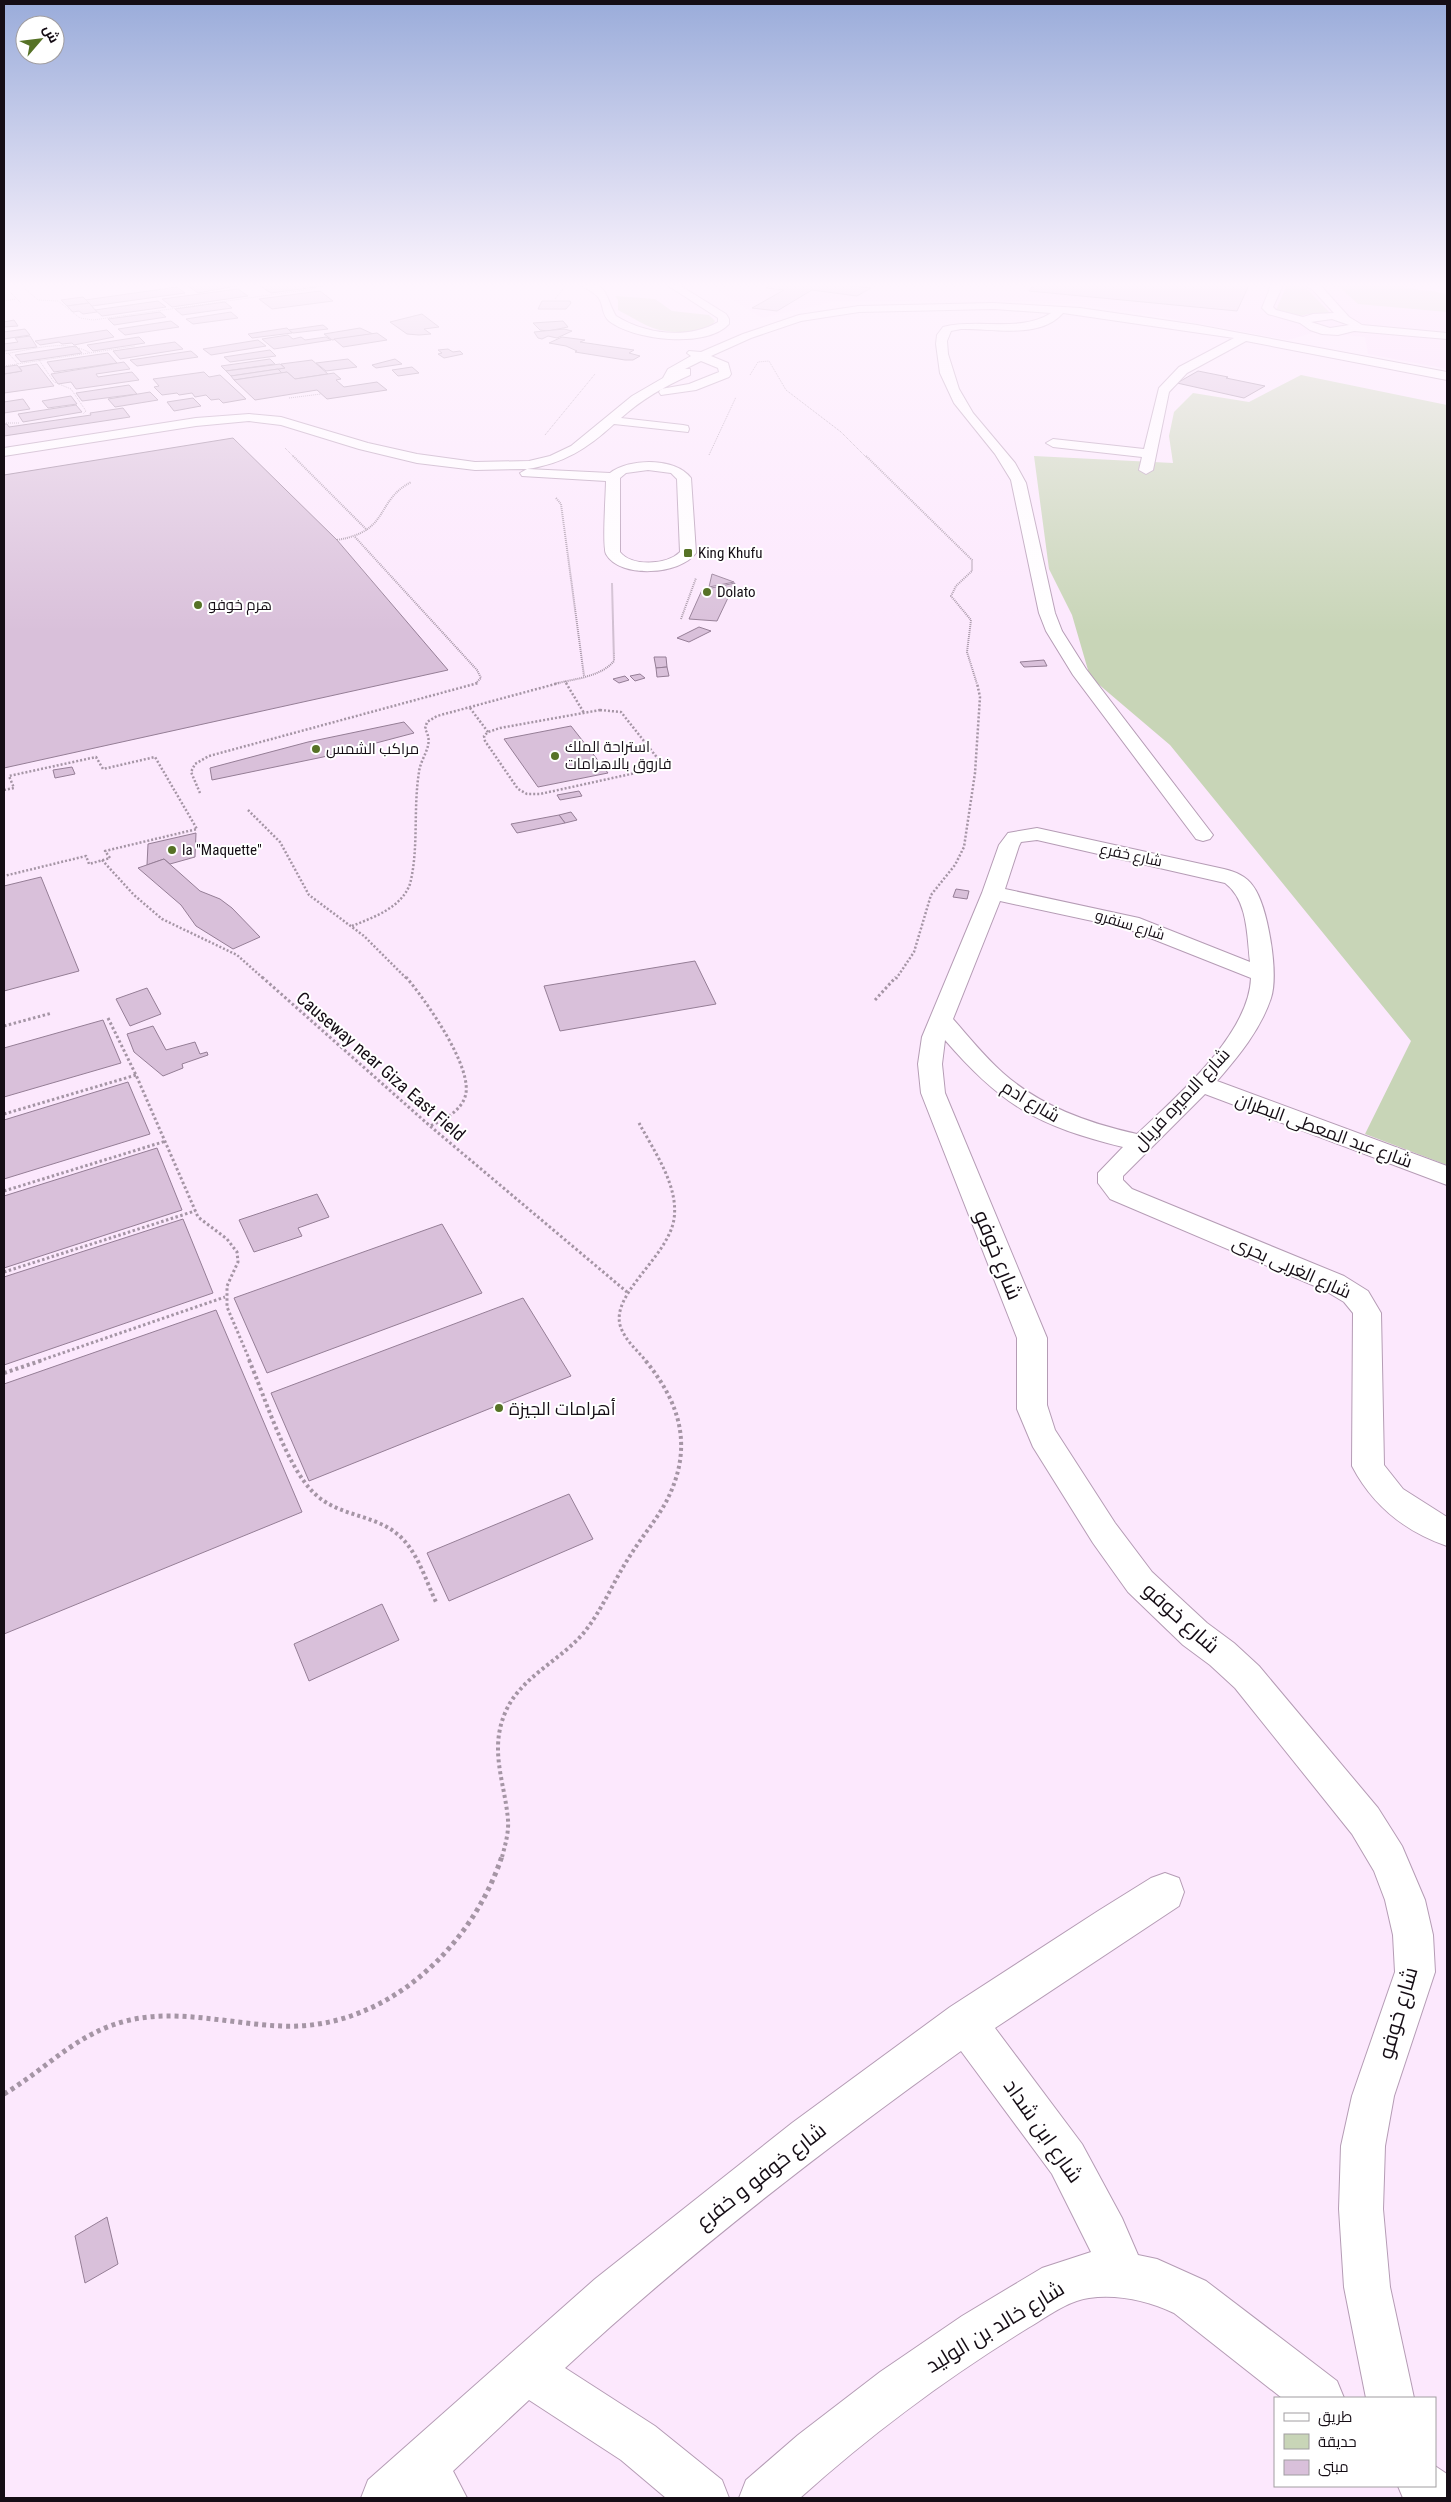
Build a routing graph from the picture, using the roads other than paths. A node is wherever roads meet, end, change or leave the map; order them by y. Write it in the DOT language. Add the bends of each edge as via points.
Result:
graph roads {
  1 [pos="636,400"];
  2 [pos="958,400"];
  3 [pos="1161,400"];
  4 [pos="610,420"];
  5 [pos="683,429"];
  6 [pos="1053,443"];
  7 [pos="4,452"];
  8 [pos="1150,454"];
  9 [pos="489,466"];
  10 [pos="1146,470"];
  11 [pos="613,477"];
  12 [pos="1021,834"];
  13 [pos="1203,835"];
  14 [pos="1239,882"];
  15 [pos="993,893"];
  16 [pos="1262,975"];
  17 [pos="942,1020"];
  18 [pos="1201,1084"];
  19 [pos="1142,1143"];
  20 [pos="1447,1176"];
  21 [pos="1123,1195"];
  22 [pos="1447,1532"];
  23 [pos="1165,1892"];
  24 [pos="965,2022"];
  25 [pos="1123,2275"];
  26 [pos="526,2370"];
  27 [pos="1319,2397"];
  28 [pos="1390,2397"];
  29 [pos="432,2483"];
  30 [pos="1425,2487"];
  31 [pos="697,2495"];
  32 [pos="386,2498"];
  33 [pos="764,2498"];
  34 [pos="1438,2498"];
  1 -- 4 [label="street"];
  2 -- 13 [label="street" via="965,413 1016,476 1047,613 1065,651"];
  3 -- 8 [label="street"];
  4 -- 5 [label="street"];
  4 -- 9 [label="street" via="588,441 554,459"];
  6 -- 8 [label="street"];
  7 -- 9 [label="street" via="246,417 279,421 381,451"];
  8 -- 10 [label="street"];
  9 -- 11 [label="street" via="526,472"];
  11 -- 11 [label="street" via="614,557 628,564 657,566 679,561 688,553 682,475 675,470 648,466 622,470"];
  12 -- 14 [label="street, شارع خفرع" via="1037,834 1211,872"];
  12 -- 15 [label="street, شارع خوفو" via="1009,845"];
  14 -- 16 [label="street, شارع الاميره فريال" via="1252,902"];
  15 -- 16 [label="street, شارع سنفرو" via="1131,923"];
  15 -- 17 [label="street, شارع خوفو"];
  16 -- 18 [label="street, شارع الاميره فريال" via="1260,995 1252,1017"];
  17 -- 19 [label="street, شارع ادم" via="987,1071 1020,1098 1063,1121"];
  17 -- 28 [label="street, شارع خوفو" via="932,1050 934,1093 1032,1338 1032,1406 1044,1438 1104,1533 1140,1582 1188,1628 1247,1677 1365,1821 1388,1858 1405,1900 1413,1936 1414,1972 1374,2096 1363,2146 1361,2209 1367,2287"];
  18 -- 19 [label="street, شارع الاميره فريال"];
  18 -- 20 [label="street, شارع عبد المعطى البطران"];
  19 -- 21 [label="street, شارع الاميره فريال" via="1111,1173 1112,1186"];
  21 -- 22 [label="street, شارع الغربى بحرى" via="1358,1296 1367,1313 1368,1466 1394,1502"];
  23 -- 24 [label="street, شارع خوفو و خفرع"];
  24 -- 25 [label="street, شارع ابن شداد" via="1067,2158"];
  24 -- 26 [label="street, شارع خوفو و خفرع" via="757,2177"];
  25 -- 27 [label="street, شارع خالد بن الوليد" via="1157,2282 1190,2297"];
  25 -- 33 [label="street, شارع خالد بن الوليد" via="1089,2275 1058,2284 978,2332 896,2389 815,2452"];
  26 -- 29 [label="street, شارع خوفو و خفرع"];
  26 -- 31 [label="street" via="638,2443"];
  29 -- 32 [label="street, شارع خوفو و خفرع"];
  30 -- 34 [label="street"];
}
